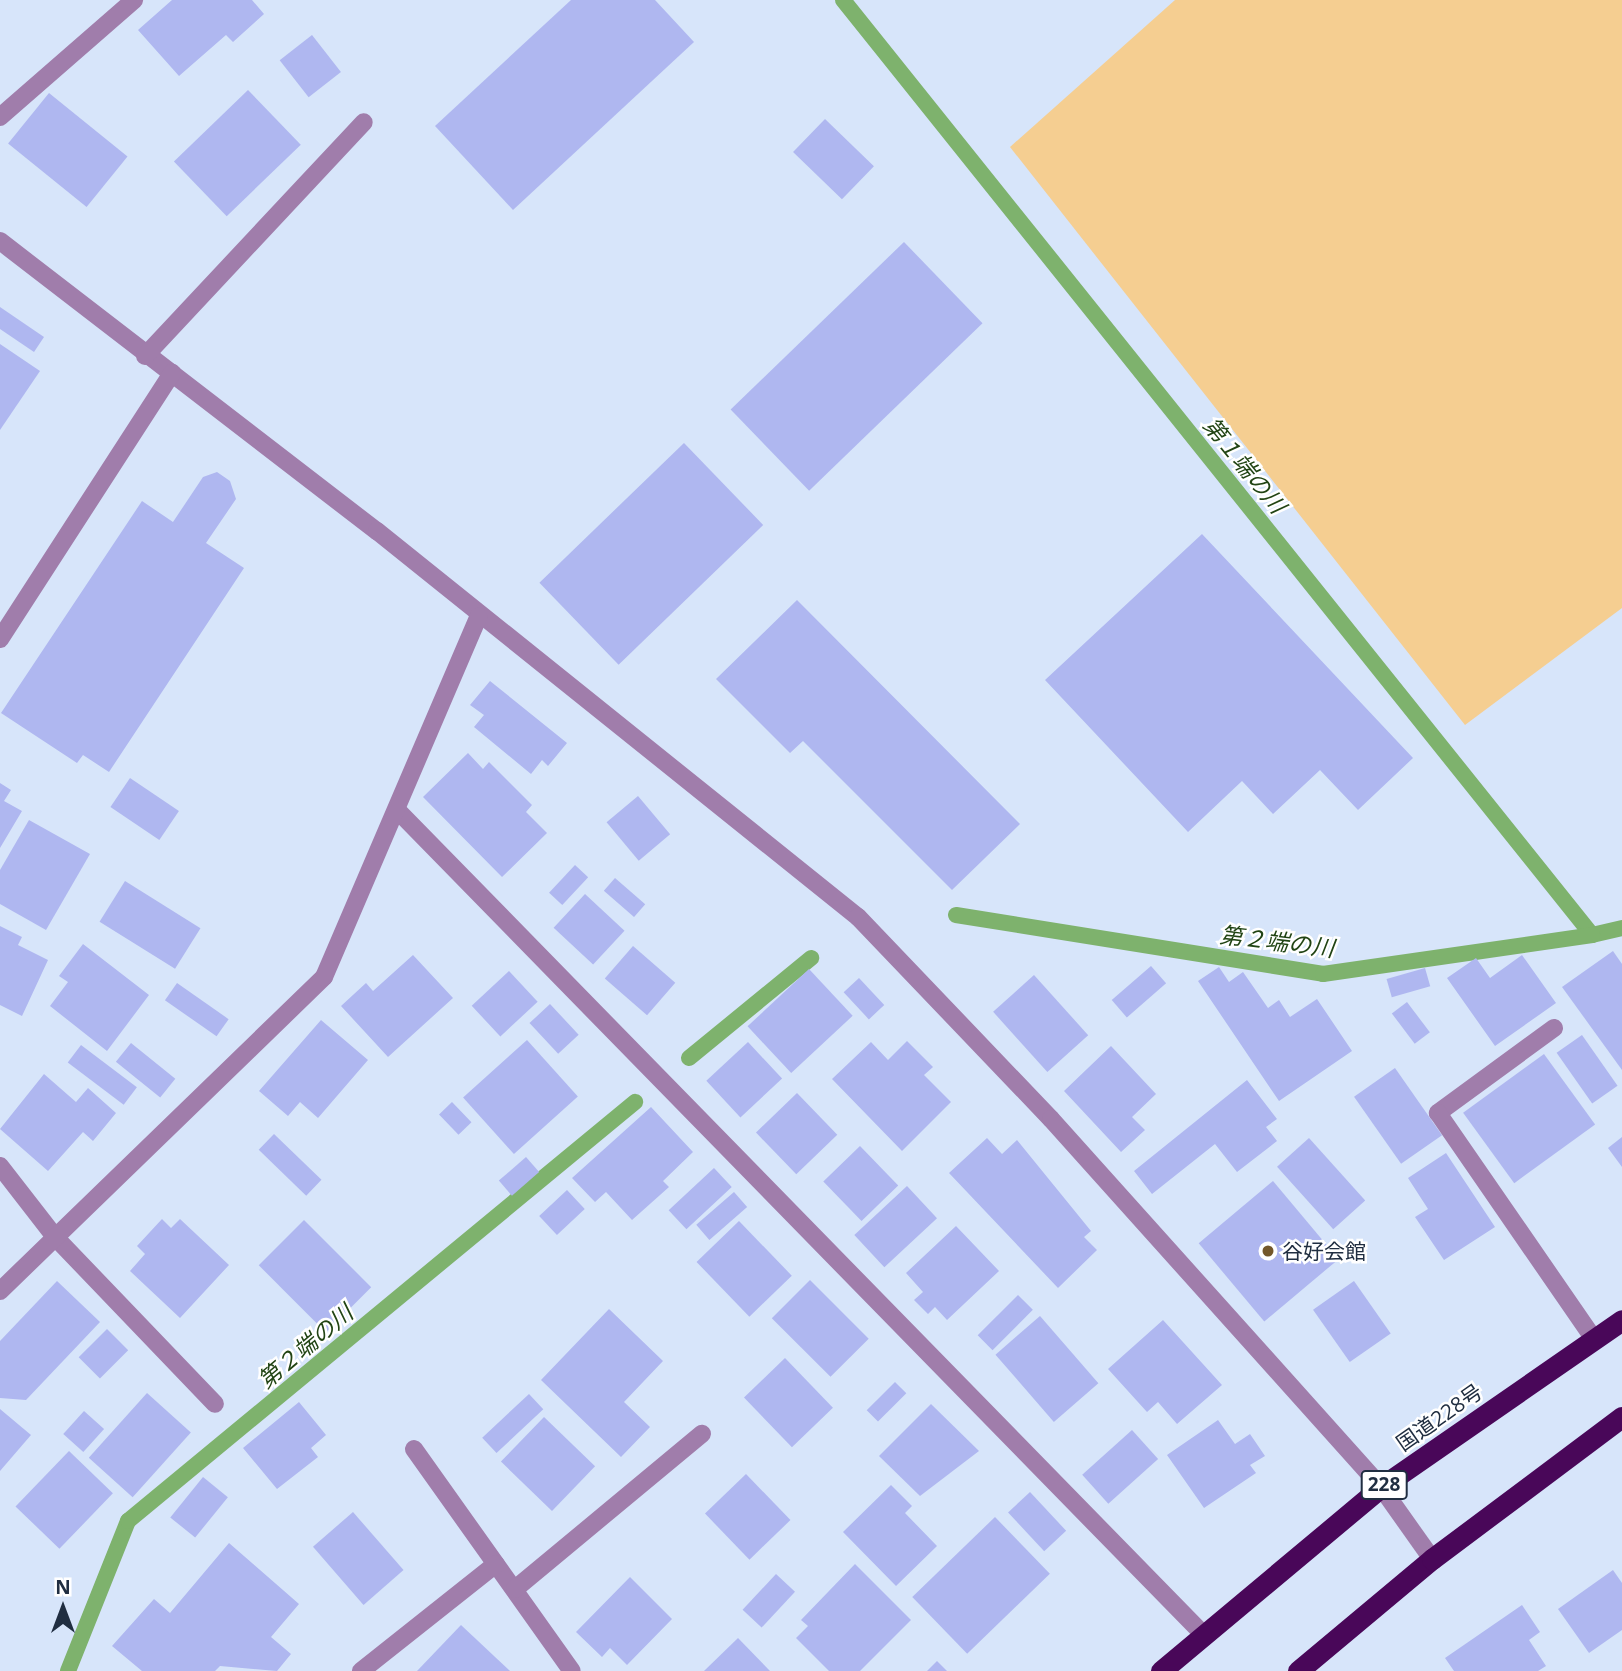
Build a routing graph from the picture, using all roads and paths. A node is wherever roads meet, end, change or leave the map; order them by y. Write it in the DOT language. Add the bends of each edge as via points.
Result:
graph roads {
  1 [pos="134,0"];
  2 [pos="0,117"];
  3 [pos="364,122"];
  4 [pos="0,241"];
  5 [pos="145,356"];
  6 [pos="172,373"];
  7 [pos="478,617"];
  8 [pos="0,639"];
  9 [pos="400,813"];
  10 [pos="1553,1028"];
  11 [pos="0,1166"];
  12 [pos="55,1237"];
  13 [pos="0,1292"];
  14 [pos="1622,1320"];
  15 [pos="1594,1339"];
  16 [pos="215,1404"];
  17 [pos="1622,1417"];
  18 [pos="702,1434"];
  19 [pos="414,1449"];
  20 [pos="1381,1487"];
  21 [pos="1432,1559"];
  22 [pos="496,1564"];
  23 [pos="515,1589"];
  24 [pos="1202,1633"];
  25 [pos="361,1671"];
  26 [pos="572,1671"];
  27 [pos="1161,1671"];
  28 [pos="1298,1671"];
  1 -- 2 [label="street"];
  3 -- 5 [label="street"];
  4 -- 5 [label="street"];
  5 -- 6 [label="street"];
  6 -- 7 [label="street"];
  6 -- 8 [label="street"];
  7 -- 9 [label="street"];
  7 -- 20 [label="street" via="858,917 1051,1119"];
  9 -- 12 [label="street" via="324,977"];
  9 -- 24 [label="street"];
  10 -- 15 [label="street" via="1438,1113"];
  11 -- 12 [label="street"];
  12 -- 13 [label="street"];
  12 -- 16 [label="street"];
  14 -- 15 [label="highway, 国道228号 / 228"];
  15 -- 20 [label="highway, 国道228号 / 228"];
  17 -- 21 [label="highway"];
  18 -- 23 [label="street"];
  19 -- 22 [label="street"];
  20 -- 21 [label="street"];
  20 -- 24 [label="highway, 国道228号 / 228"];
  21 -- 28 [label="highway"];
  22 -- 23 [label="street"];
  22 -- 25 [label="street"];
  23 -- 26 [label="street"];
  24 -- 27 [label="highway, 国道228号 / 228"];
}
